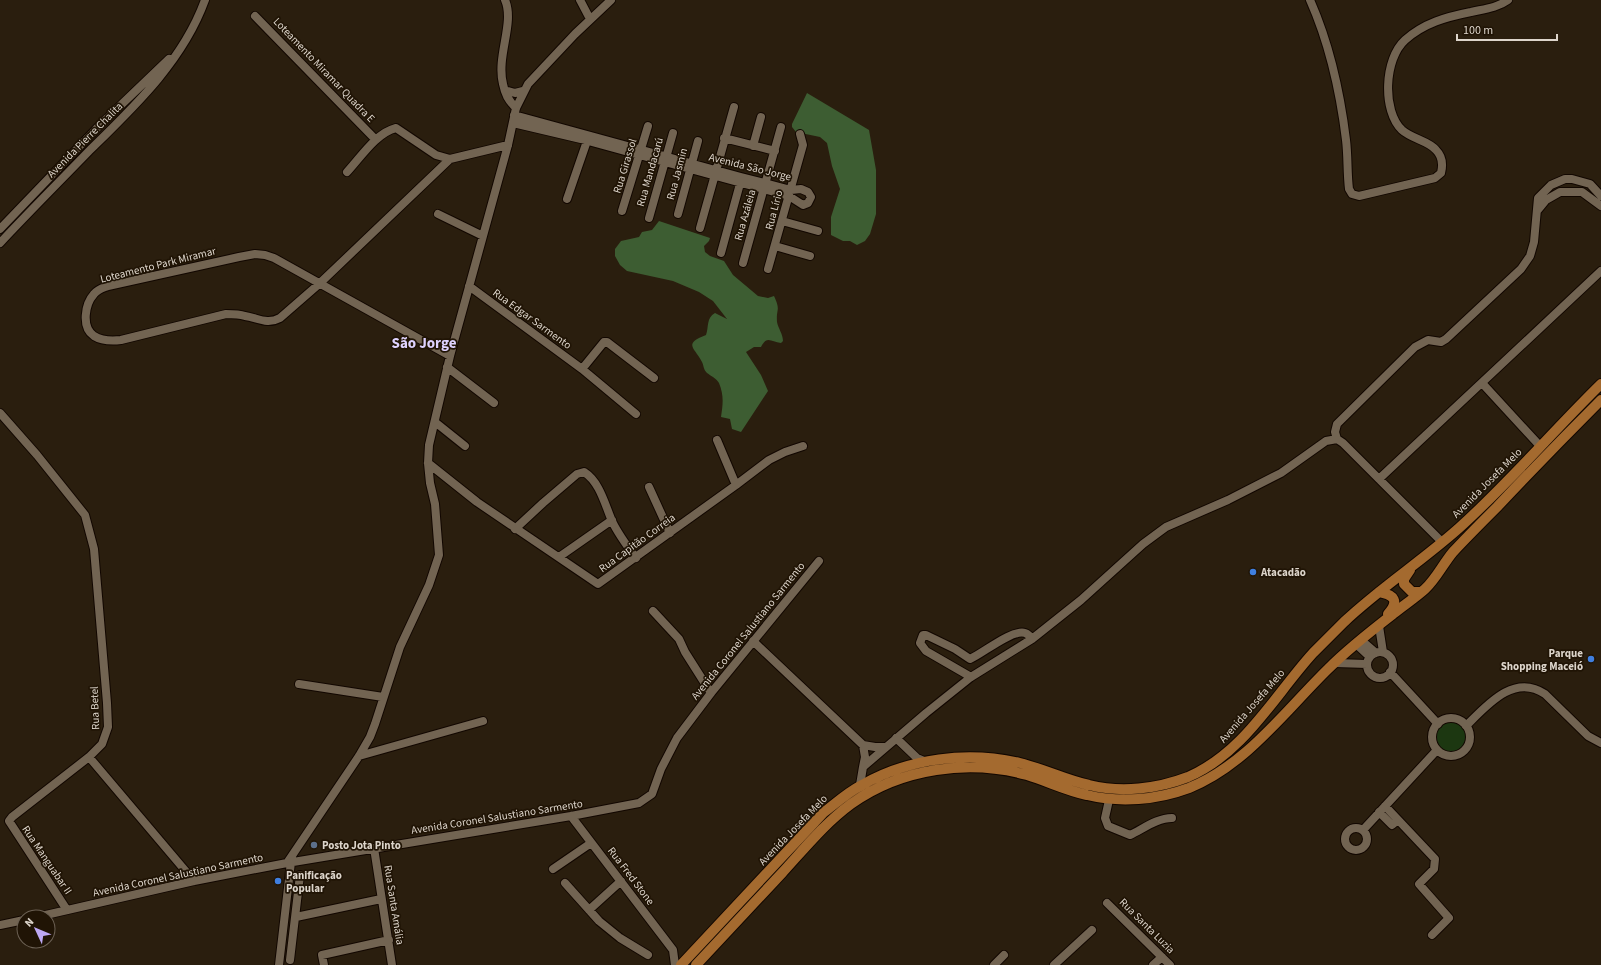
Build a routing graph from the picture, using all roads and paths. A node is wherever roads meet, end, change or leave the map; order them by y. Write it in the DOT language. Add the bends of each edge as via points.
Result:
graph roads {
  1 [pos="205,0"];
  2 [pos="505,0"];
  3 [pos="580,0"];
  4 [pos="611,0"];
  5 [pos="1310,0"];
  6 [pos="1508,0"];
  7 [pos="255,16"];
  8 [pos="590,20"];
  9 [pos="181,48"];
  10 [pos="505,89"];
  11 [pos="523,91"];
  12 [pos="734,107"];
  13 [pos="515,113"];
  14 [pos="762,117"];
  15 [pos="648,126"];
  16 [pos="781,127"];
  17 [pos="673,133"];
  18 [pos="800,134"];
  19 [pos="584,138"];
  20 [pos="724,138"];
  21 [pos="376,140"];
  22 [pos="698,141"];
  23 [pos="508,144"];
  24 [pos="753,146"];
  25 [pos="775,151"];
  26 [pos="640,153"];
  27 [pos="450,159"];
  28 [pos="665,159"];
  29 [pos="690,166"];
  30 [pos="348,172"];
  31 [pos="715,174"];
  32 [pos="1572,179"];
  33 [pos="740,180"];
  34 [pos="765,187"];
  35 [pos="1572,192"];
  36 [pos="790,193"];
  37 [pos="1601,196"];
  38 [pos="567,199"];
  39 [pos="1601,206"];
  40 [pos="622,211"];
  41 [pos="438,214"];
  42 [pos="678,214"];
  43 [pos="1536,214"];
  44 [pos="649,218"];
  45 [pos="782,222"];
  46 [pos="700,228"];
  47 [pos="0,229"];
  48 [pos="818,231"];
  49 [pos="483,236"];
  50 [pos="0,243"];
  51 [pos="775,246"];
  52 [pos="721,253"];
  53 [pos="810,256"];
  54 [pos="743,263"];
  55 [pos="768,269"];
  56 [pos="1601,271"];
  57 [pos="319,284"];
  58 [pos="470,286"];
  59 [pos="450,356"];
  60 [pos="447,367"];
  61 [pos="582,369"];
  62 [pos="654,378"];
  63 [pos="1482,383"];
  64 [pos="1601,384"];
  65 [pos="1601,400"];
  66 [pos="494,403"];
  67 [pos="0,413"];
  68 [pos="636,414"];
  69 [pos="435,422"];
  70 [pos="1337,439"];
  71 [pos="717,440"];
  72 [pos="465,446"];
  73 [pos="803,446"];
  74 [pos="1540,446"];
  75 [pos="428,463"];
  76 [pos="1379,479"];
  77 [pos="736,485"];
  78 [pos="649,487"];
  79 [pos="612,520"];
  80 [pos="515,529"];
  81 [pos="670,534"];
  82 [pos="1442,542"];
  83 [pos="559,557"];
  84 [pos="1422,557"];
  85 [pos="636,558"];
  86 [pos="819,561"];
  87 [pos="1379,592"];
  88 [pos="1421,592"];
  89 [pos="653,611"];
  90 [pos="1380,625"];
  91 [pos="1032,639"];
  92 [pos="753,642"];
  93 [pos="1359,642"];
  94 [pos="1374,656"];
  95 [pos="1335,663"];
  96 [pos="1390,672"];
  97 [pos="970,678"];
  98 [pos="299,684"];
  99 [pos="711,693"];
  100 [pos="383,697"];
  101 [pos="483,721"];
  102 [pos="1438,724"];
  103 [pos="1466,726"];
  104 [pos="896,738"];
  105 [pos="1601,743"];
  106 [pos="863,745"];
  107 [pos="886,747"];
  108 [pos="1437,750"];
  109 [pos="359,756"];
  110 [pos="89,757"];
  111 [pos="926,762"];
  112 [pos="863,767"];
  113 [pos="860,785"];
  114 [pos="1109,800"];
  115 [pos="1382,809"];
  116 [pos="570,816"];
  117 [pos="1172,818"];
  118 [pos="9,821"];
  119 [pos="1363,830"];
  120 [pos="591,843"];
  121 [pos="374,848"];
  122 [pos="289,862"];
  123 [pos="553,869"];
  124 [pos="300,875"];
  125 [pos="194,881"];
  126 [pos="621,881"];
  127 [pos="565,883"];
  128 [pos="381,899"];
  129 [pos="1107,903"];
  130 [pos="67,910"];
  131 [pos="589,910"];
  132 [pos="56,913"];
  133 [pos="296,917"];
  134 [pos="16,922"];
  135 [pos="0,925"];
  136 [pos="1092,930"];
  137 [pos="1432,935"];
  138 [pos="389,940"];
  139 [pos="673,950"];
  140 [pos="691,954"];
  141 [pos="648,955"];
  142 [pos="1004,955"];
  143 [pos="1162,957"];
  144 [pos="290,960"];
  145 [pos="279,965"];
  146 [pos="324,965"];
  147 [pos="392,965"];
  148 [pos="675,965"];
  149 [pos="681,965"];
  150 [pos="696,965"];
  151 [pos="994,965"];
  152 [pos="1054,965"];
  153 [pos="1153,965"];
  154 [pos="1170,965"];
  1 -- 9 [label="street, Avenida Pierre Chalita" via="194,27"];
  2 -- 10 [label="street" via="508,8 507,28 500,71"];
  3 -- 8 [label="street"];
  4 -- 8 [label="street"];
  5 -- 6 [label="street" via="1332,61 1344,122 1351,193 1359,196 1435,178 1441,173 1441,158 1435,148 1406,134 1391,112 1389,74 1402,43 1430,22 1492,7"];
  7 -- 21 [label="street, Loteamento Miramar Quadra E"];
  8 -- 11 [label="street"];
  9 -- 47 [label="street, Avenida Pierre Chalita" via="100,125"];
  9 -- 50 [label="street, Avenida Pierre Chalita" via="129,111"];
  10 -- 11 [label="street" via="515,93"];
  10 -- 13 [label="street"];
  10 -- 13 [label="street" via="506,102"];
  11 -- 13 [label="street"];
  12 -- 20 [label="street"];
  13 -- 19 [label="street, Avenida São Jorge"];
  13 -- 23 [label="street"];
  14 -- 24 [label="street"];
  15 -- 26 [label="street, Rua Girassol"];
  16 -- 25 [label="street, Rua Azáleia"];
  17 -- 28 [label="street, Rua Mandacarú"];
  18 -- 36 [label="street, Rua Lírio" via="803,145"];
  19 -- 26 [label="street, Avenida São Jorge"];
  19 -- 38 [label="street"];
  20 -- 24 [label="street"];
  20 -- 31 [label="street"];
  21 -- 27 [label="street" via="387,131 396,128 436,155"];
  21 -- 30 [label="street"];
  22 -- 29 [label="street, Rua Jasmin"];
  23 -- 27 [label="street, Loteamento Park Miramar"];
  23 -- 49 [label="street"];
  24 -- 25 [label="street"];
  25 -- 34 [label="street, Rua Azáleia"];
  26 -- 28 [label="street, Avenida São Jorge"];
  26 -- 40 [label="street, Rua Girassol"];
  27 -- 57 [label="street, Loteamento Park Miramar"];
  28 -- 29 [label="street, Avenida São Jorge"];
  28 -- 44 [label="street, Rua Mandacarú"];
  29 -- 31 [label="street, Avenida São Jorge"];
  29 -- 42 [label="street, Rua Jasmin"];
  31 -- 33 [label="street, Avenida São Jorge"];
  31 -- 46 [label="street"];
  32 -- 35 [label="street" via="1566,181 1565,186 1566,190"];
  32 -- 37 [label="street" via="1590,184"];
  32 -- 43 [label="street" via="1551,185 1538,198"];
  33 -- 34 [label="street, Avenida São Jorge"];
  33 -- 52 [label="street"];
  34 -- 36 [label="street, Avenida São Jorge"];
  34 -- 54 [label="street, Rua Azáleia"];
  35 -- 39 [label="street" via="1582,192"];
  35 -- 43 [label="street" via="1560,192 1546,200"];
  36 -- 45 [label="street, Rua Lírio"];
  41 -- 49 [label="street"];
  43 -- 70 [label="street" via="1534,242 1530,256 1521,269 1442,342 1428,340 1415,347 1337,424"];
  45 -- 48 [label="street"];
  45 -- 51 [label="street, Rua Lírio"];
  49 -- 58 [label="street"];
  51 -- 53 [label="street"];
  51 -- 55 [label="street, Rua Lírio"];
  56 -- 63 [label="street"];
  57 -- 57 [label="street, Loteamento Park Miramar" via="274,258 265,255 247,256 99,289 90,300 86,324 92,335 110,341 226,314 273,322"];
  57 -- 59 [label="street, Loteamento Park Miramar"];
  58 -- 59 [label="street"];
  58 -- 61 [label="street, Rua Edgar Sarmento"];
  59 -- 60 [label="street"];
  60 -- 66 [label="street"];
  60 -- 69 [label="street"];
  61 -- 62 [label="street" via="604,342 607,342"];
  61 -- 68 [label="street, Rua Edgar Sarmento"];
  63 -- 74 [label="street"];
  63 -- 76 [label="street"];
  64 -- 74 [label="main road, Avenida Josefa Melo"];
  65 -- 88 [label="main road, Avenida Josefa Melo" via="1452,553"];
  67 -- 110 [label="street, Rua Betel" via="85,515 94,549 108,727 102,744"];
  69 -- 72 [label="street"];
  69 -- 75 [label="street" via="429,445"];
  70 -- 76 [label="street"];
  70 -- 91 [label="street" via="1326,440 1281,473 1166,527"];
  71 -- 77 [label="street"];
  73 -- 77 [label="street, Rua Capitão Correia" via="775,456"];
  74 -- 82 [label="main road, Avenida Josefa Melo" via="1469,519"];
  75 -- 80 [label="street, Rua Capitão Correia"];
  75 -- 100 [label="street" via="435,504 439,555 429,585 400,647"];
  76 -- 82 [label="street"];
  77 -- 81 [label="street, Rua Capitão Correia"];
  78 -- 81 [label="street"];
  79 -- 80 [label="street" via="600,493 584,472 577,474"];
  79 -- 83 [label="street"];
  79 -- 85 [label="street"];
  80 -- 83 [label="street, Rua Capitão Correia"];
  81 -- 85 [label="street, Rua Capitão Correia"];
  82 -- 84 [label="main road, Avenida Josefa Melo"];
  83 -- 85 [label="street, Rua Capitão Correia" via="597,584"];
  84 -- 87 [label="main road, Avenida Josefa Melo"];
  84 -- 88 [label="main road" via="1404,579 1406,588 1412,592"];
  86 -- 92 [label="street, Avenida Coronel Salustiano Sarmento"];
  87 -- 90 [label="main road" via="1391,596 1395,603"];
  87 -- 111 [label="main road, Avenida Josefa Melo" via="1312,654 1227,753 1189,776 1136,789 1108,788 1087,785 1018,762 966,757"];
  88 -- 90 [label="main road, Avenida Josefa Melo"];
  89 -- 99 [label="street" via="679,639"];
  90 -- 93 [label="main road, Avenida Josefa Melo"];
  90 -- 94 [label="street"];
  91 -- 97 [label="street"];
  91 -- 97 [label="street" via="1027,633 1020,633 997,642 970,660 946,644 923,635 920,643 926,651"];
  92 -- 99 [label="street, Avenida Coronel Salustiano Sarmento"];
  92 -- 106 [label="street"];
  93 -- 94 [label="street"];
  93 -- 95 [label="main road, Avenida Josefa Melo"];
  94 -- 95 [label="street"];
  94 -- 96 [label="street" via="1391,658 1393,666"];
  94 -- 96 [label="street" via="1369,671 1374,676 1381,677"];
  95 -- 114 [label="main road, Avenida Josefa Melo" via="1260,739 1234,762 1211,777 1188,788 1164,795"];
  96 -- 102 [label="street"];
  97 -- 104 [label="street"];
  98 -- 100 [label="street"];
  99 -- 116 [label="street, Avenida Coronel Salustiano Sarmento" via="677,738 649,797 632,805"];
  100 -- 109 [label="street" via="370,737"];
  101 -- 109 [label="street"];
  102 -- 103 [label="street" via="1445,719 1453,718"];
  102 -- 108 [label="street" via="1433,740"];
  103 -- 105 [label="street" via="1490,702 1510,690 1530,687 1545,694 1582,731"];
  103 -- 108 [label="street" via="1470,736 1463,751 1447,755"];
  104 -- 107 [label="street"];
  104 -- 111 [label="street" via="917,758"];
  106 -- 107 [label="street"];
  106 -- 112 [label="street"];
  107 -- 112 [label="street"];
  108 -- 115 [label="street"];
  109 -- 122 [label="street"];
  110 -- 118 [label="street, Rua Betel"];
  110 -- 125 [label="street"];
  111 -- 113 [label="main road, Avenida Josefa Melo" via="895,770"];
  112 -- 113 [label="street"];
  113 -- 140 [label="main road, Avenida Josefa Melo" via="823,813"];
  114 -- 117 [label="street" via="1105,818 1108,826 1130,835 1148,825"];
  114 -- 150 [label="main road, Avenida Josefa Melo" via="1085,795 1029,776 994,769 944,768 883,785 851,804 832,820"];
  115 -- 119 [label="street"];
  115 -- 137 [label="street" via="1398,820 1435,859 1434,868 1419,884 1449,918"];
  116 -- 120 [label="street, Rua Fred Stone"];
  116 -- 121 [label="street, Avenida Coronel Salustiano Sarmento"];
  118 -- 130 [label="street, Rua Manguabar II"];
  120 -- 123 [label="street"];
  120 -- 126 [label="street, Rua Fred Stone"];
  121 -- 122 [label="street, Avenida Coronel Salustiano Sarmento"];
  121 -- 128 [label="street, Rua Santa Amália"];
  122 -- 125 [label="street, Avenida Coronel Salustiano Sarmento"];
  122 -- 145 [label="street"];
  124 -- 133 [label="street"];
  125 -- 130 [label="street, Avenida Coronel Salustiano Sarmento"];
  126 -- 131 [label="street"];
  126 -- 139 [label="street, Rua Fred Stone"];
  127 -- 131 [label="street"];
  128 -- 133 [label="street"];
  128 -- 138 [label="street, Rua Santa Amália"];
  129 -- 143 [label="street, Rua Santa Luzia"];
  130 -- 132 [label="street, Avenida Coronel Salustiano Sarmento"];
  131 -- 141 [label="street" via="615,934"];
  133 -- 144 [label="street"];
  134 -- 135 [label="street"];
  136 -- 152 [label="street"];
  138 -- 146 [label="street" via="322,955"];
  138 -- 147 [label="street, Rua Santa Amália"];
  139 -- 140 [label="street"];
  139 -- 148 [label="street, Rua Fred Stone"];
  140 -- 149 [label="main road, Avenida Josefa Melo"];
  142 -- 151 [label="street"];
  143 -- 153 [label="street"];
  143 -- 154 [label="street, Rua Santa Luzia"];
}
